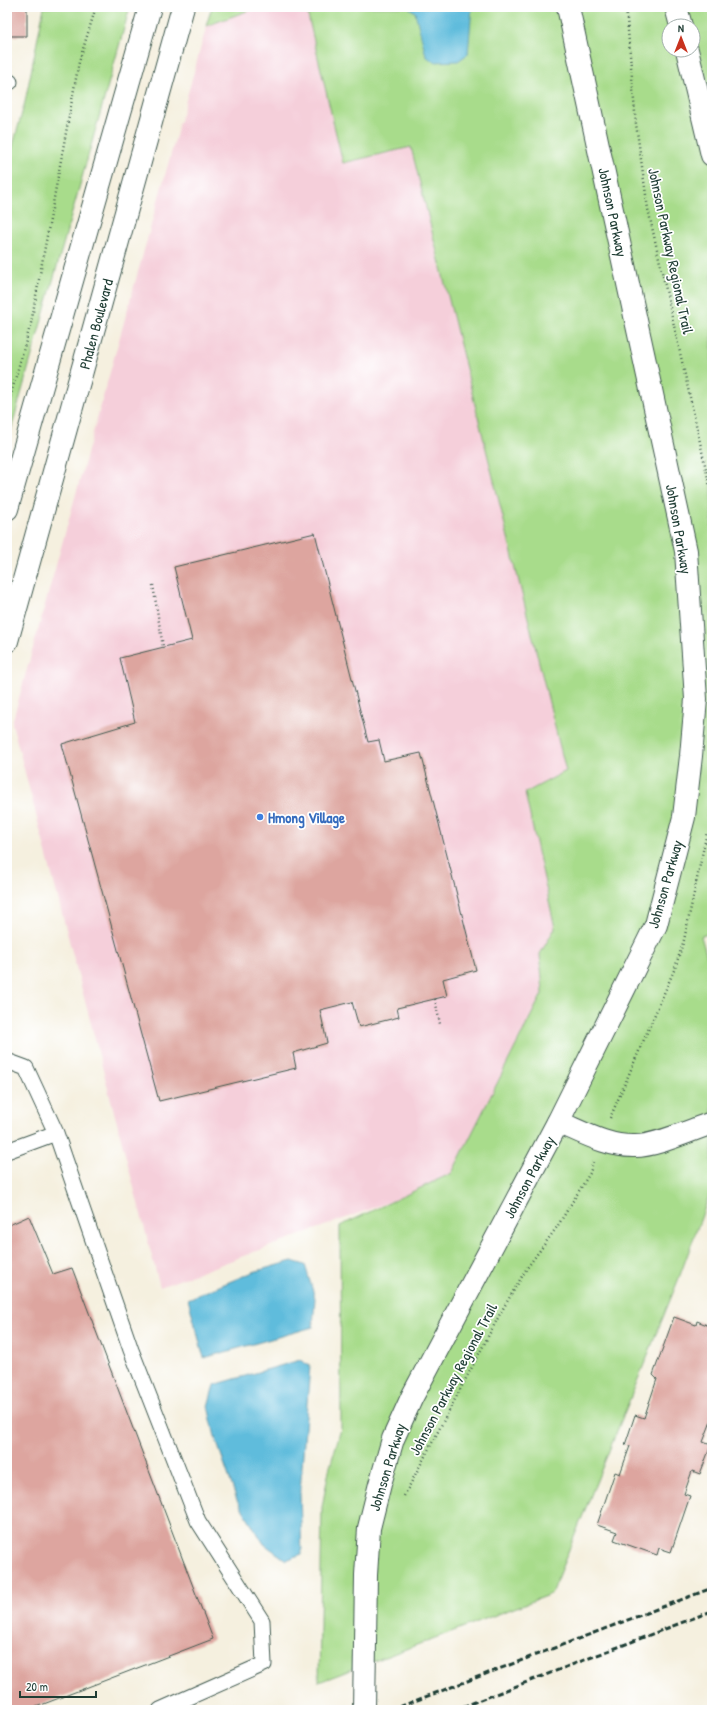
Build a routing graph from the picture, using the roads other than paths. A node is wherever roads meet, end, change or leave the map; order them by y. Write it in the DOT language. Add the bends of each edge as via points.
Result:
graph roads {
  1 [pos="150,7"];
  2 [pos="183,7"];
  3 [pos="568,7"];
  4 [pos="676,7"];
  5 [pos="679,18"];
  6 [pos="689,58"];
  7 [pos="712,155"];
  8 [pos="7,509"];
  9 [pos="7,641"];
  10 [pos="7,1061"];
  11 [pos="558,1122"];
  12 [pos="712,1123"];
  13 [pos="56,1133"];
  14 [pos="7,1151"];
  15 [pos="160,1710"];
  16 [pos="364,1710"];
  1 -- 8 [label="street"];
  2 -- 9 [label="street, Phalen Boulevard"];
  3 -- 11 [label="street, Johnson Parkway" via="686,551 696,699 684,817 656,925"];
  4 -- 5 [label="street"];
  6 -- 7 [label="street"];
  10 -- 13 [label="lane" via="26,1068"];
  11 -- 12 [label="street" via="600,1140 636,1146"];
  11 -- 16 [label="street, Johnson Parkway" via="412,1397 393,1440 369,1528"];
  13 -- 14 [label="lane"];
  13 -- 15 [label="lane" via="131,1350 198,1521 262,1622 264,1664"];
}
